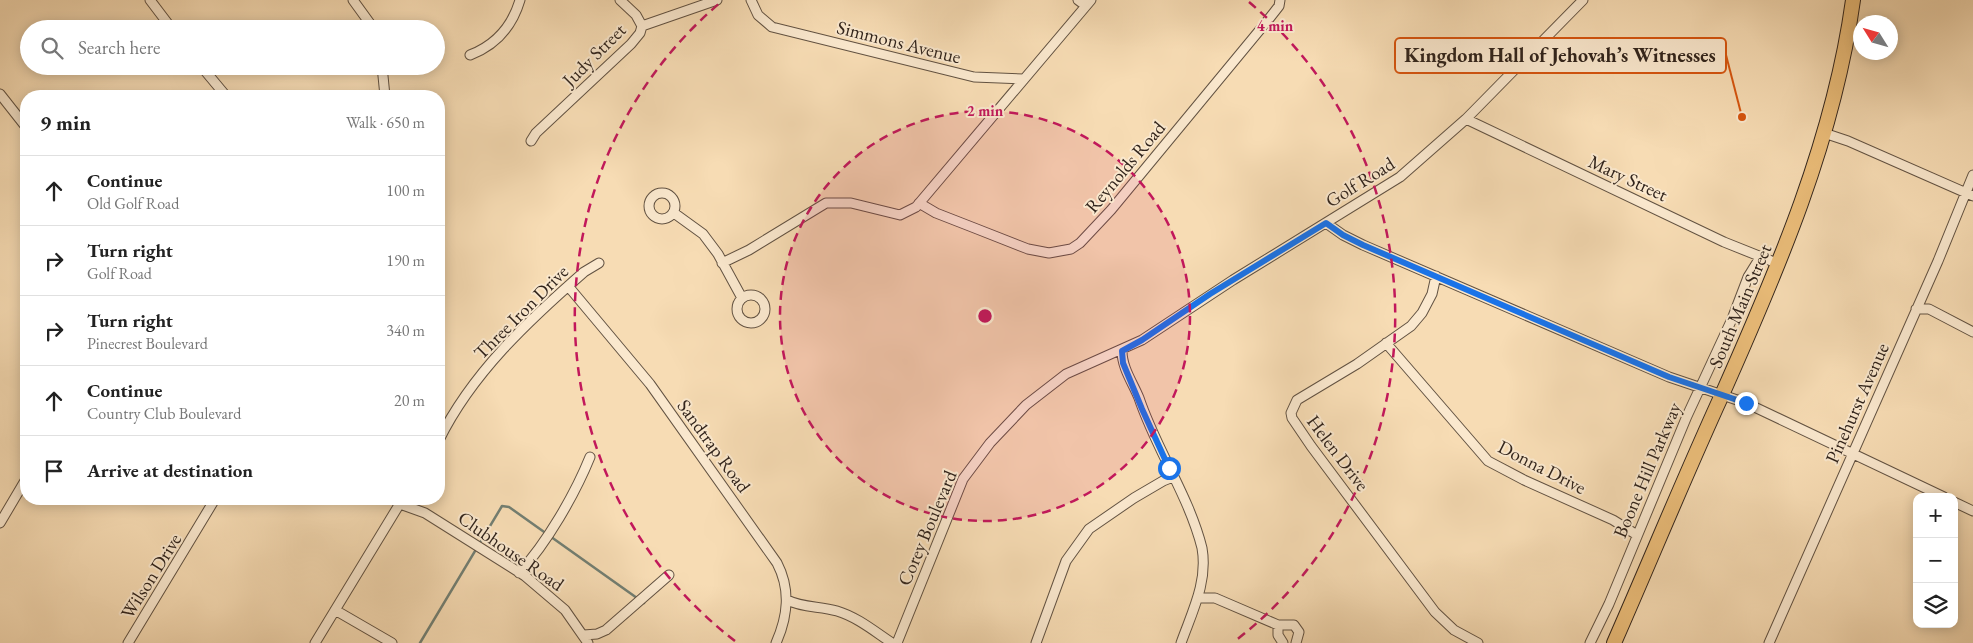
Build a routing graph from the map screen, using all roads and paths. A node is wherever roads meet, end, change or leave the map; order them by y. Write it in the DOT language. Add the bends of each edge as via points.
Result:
graph roads {
  1 [pos="150,0"];
  2 [pos="353,0"];
  3 [pos="520,0"];
  4 [pos="620,0"];
  5 [pos="717,0"];
  6 [pos="751,0"];
  7 [pos="1078,0"];
  8 [pos="1280,0"];
  9 [pos="1583,0"];
  10 [pos="1854,0"];
  11 [pos="1089,3"];
  12 [pos="165,20"];
  13 [pos="367,20"];
  14 [pos="642,26"];
  15 [pos="470,55"];
  16 [pos="208,75"];
  17 [pos="383,75"];
  18 [pos="1024,79"];
  19 [pos="221,90"];
  20 [pos="385,90"];
  21 [pos="0,94"];
  22 [pos="20,119"];
  23 [pos="1466,119"];
  24 [pos="1824,133"];
  25 [pos="531,141"];
  26 [pos="1973,175"];
  27 [pos="1969,194"];
  28 [pos="919,203"];
  29 [pos="674,213"];
  30 [pos="1326,223"];
  31 [pos="1761,256"];
  32 [pos="600,263"];
  33 [pos="722,263"];
  34 [pos="1779,264"];
  35 [pos="1436,276"];
  36 [pos="568,286"];
  37 [pos="742,298"];
  38 [pos="1916,309"];
  39 [pos="1973,332"];
  40 [pos="1386,343"];
  41 [pos="1122,351"];
  42 [pos="1700,389"];
  43 [pos="1722,395"];
  44 [pos="445,430"];
  45 [pos="1852,453"];
  46 [pos="590,456"];
  47 [pos="1173,477"];
  48 [pos="20,489"];
  49 [pos="1936,493"];
  50 [pos="1958,504"];
  51 [pos="211,505"];
  52 [pos="399,505"];
  53 [pos="407,505"];
  54 [pos="1973,510"];
  55 [pos="0,523"];
  56 [pos="1637,535"];
  57 [pos="519,573"];
  58 [pos="669,575"];
  59 [pos="1198,598"];
  60 [pos="787,600"];
  61 [pos="335,610"];
  62 [pos="1278,626"];
  63 [pos="586,639"];
  64 [pos="128,643"];
  65 [pos="315,643"];
  66 [pos="392,643"];
  67 [pos="776,643"];
  68 [pos="892,643"];
  69 [pos="897,643"];
  70 [pos="1036,643"];
  71 [pos="1180,643"];
  72 [pos="1283,643"];
  73 [pos="1296,643"];
  74 [pos="1478,643"];
  75 [pos="1590,643"];
  76 [pos="1614,643"];
  77 [pos="1769,643"];
  1 -- 12 [label="street"];
  2 -- 13 [label="street"];
  3 -- 15 [label="street" via="501,36"];
  4 -- 14 [label="street" via="636,15"];
  5 -- 14 [label="street, Judy Street"];
  6 -- 18 [label="street, Simmons Avenue" via="758,15 772,27 974,77"];
  7 -- 11 [label="street"];
  8 -- 28 [label="street, Reynolds Road" via="1268,20 1080,243 1060,252 1039,252 948,218"];
  9 -- 23 [label="street, Golf Road"];
  10 -- 24 [label="main road, South Main Street"];
  11 -- 18 [label="street"];
  14 -- 25 [label="street, Judy Street" via="631,44"];
  16 -- 19 [label="street"];
  17 -- 20 [label="street"];
  18 -- 28 [label="street"];
  21 -- 22 [label="street"];
  23 -- 30 [label="street, Golf Road" via="1400,177"];
  23 -- 31 [label="street, Mary Street" via="1724,242"];
  24 -- 27 [label="street"];
  24 -- 34 [label="main road, South Main Street"];
  26 -- 27 [label="street, Pinehurst Avenue"];
  27 -- 38 [label="street, Pinehurst Avenue"];
  28 -- 33 [label="street" via="908,213 893,214 858,205 826,203"];
  29 -- 33 [label="street" via="703,234"];
  30 -- 35 [label="street" via="1343,235"];
  30 -- 41 [label="street, Golf Road"];
  31 -- 34 [label="street, Mary Street"];
  31 -- 42 [label="street, Boone Hill Parkway" via="1748,278"];
  32 -- 36 [label="street, Three Iron Drive"];
  33 -- 37 [label="street"];
  34 -- 43 [label="main road, South Main Street"];
  35 -- 40 [label="street, Helen Drive" via="1432,294 1422,313 1411,326"];
  35 -- 42 [label="street"];
  36 -- 44 [label="street, Three Iron Drive" via="492,361"];
  36 -- 60 [label="street, Sandtrap Road" via="650,384 765,545 782,572"];
  38 -- 39 [label="street" via="1929,309"];
  38 -- 45 [label="street, Pinehurst Avenue"];
  40 -- 56 [label="street, Donna Drive" via="1488,461 1613,520"];
  40 -- 74 [label="street, Helen Drive" via="1297,400 1292,418 1435,612 1454,630"];
  41 -- 47 [label="street" via="1123,363"];
  41 -- 69 [label="street, Corey Boulevard" via="1066,374 1045,388 990,444 963,479"];
  42 -- 43 [label="street"];
  42 -- 56 [label="street, Boone Hill Parkway"];
  43 -- 45 [label="street"];
  43 -- 76 [label="main road, South Main Street"];
  45 -- 49 [label="street"];
  45 -- 77 [label="street, Pinehurst Avenue"];
  46 -- 57 [label="street" via="581,480 543,542"];
  47 -- 59 [label="street" via="1202,548 1204,558"];
  47 -- 70 [label="street" via="1089,529 1066,562"];
  48 -- 55 [label="street"];
  50 -- 54 [label="street"];
  51 -- 64 [label="street, Wilson Drive"];
  52 -- 61 [label="street"];
  53 -- 57 [label="street, Clubhouse Road"];
  56 -- 75 [label="street, Boone Hill Parkway"];
  57 -- 63 [label="street, Clubhouse Road" via="557,602"];
  58 -- 63 [label="street" via="606,630"];
  59 -- 62 [label="street" via="1215,598"];
  59 -- 71 [label="street"];
  60 -- 67 [label="street, Sandtrap Road"];
  60 -- 68 [label="street" via="851,616"];
  61 -- 65 [label="street"];
  61 -- 66 [label="street"];
  62 -- 72 [label="street" via="1278,635"];
  62 -- 73 [label="street" via="1294,625 1298,628 1300,636"];
}
